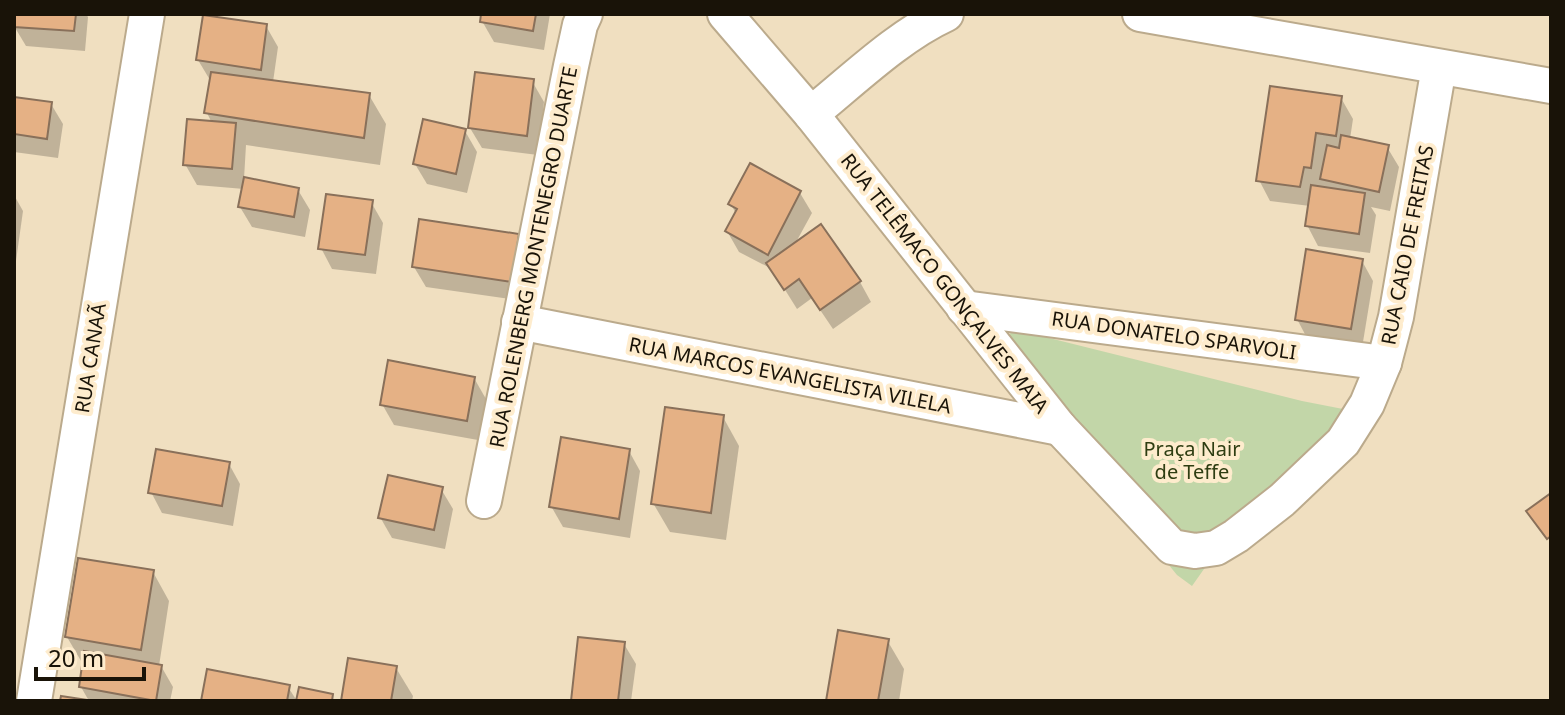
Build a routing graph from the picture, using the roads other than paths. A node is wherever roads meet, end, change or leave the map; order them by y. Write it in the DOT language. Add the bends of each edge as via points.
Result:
graph roads {
  1 [pos="147,14"];
  2 [pos="585,14"];
  3 [pos="725,14"];
  4 [pos="946,14"];
  5 [pos="1140,14"];
  6 [pos="1439,67"];
  7 [pos="1551,86"];
  8 [pos="811,114"];
  9 [pos="964,308"];
  10 [pos="519,322"];
  11 [pos="1384,363"];
  12 [pos="1060,428"];
  13 [pos="484,501"];
  14 [pos="1172,547"];
  15 [pos="34,701"];
  1 -- 15 [label="street, RUA CANAÃ"];
  2 -- 10 [label="street, RUA ROLENBERG MONTENEGRO DUARTE"];
  3 -- 8 [label="street, RUA TELÊMACO GONÇALVES MAIA"];
  4 -- 8 [label="street" via="927,23"];
  5 -- 6 [label="street"];
  6 -- 7 [label="street"];
  6 -- 11 [label="street, RUA CAIO DE FREITAS"];
  8 -- 9 [label="street, RUA TELÊMACO GONÇALVES MAIA"];
  9 -- 11 [label="street, RUA DONATELO SPARVOLI"];
  9 -- 12 [label="street, RUA TELÊMACO GONÇALVES MAIA"];
  10 -- 12 [label="street, RUA MARCOS EVANGELISTA VILELA"];
  10 -- 13 [label="street, RUA ROLENBERG MONTENEGRO DUARTE"];
  11 -- 14 [label="street, RUA CAIO DE FREITAS" via="1343,442 1282,500 1216,548"];
  12 -- 14 [label="street, RUA TELÊMACO GONÇALVES MAIA"];
}
